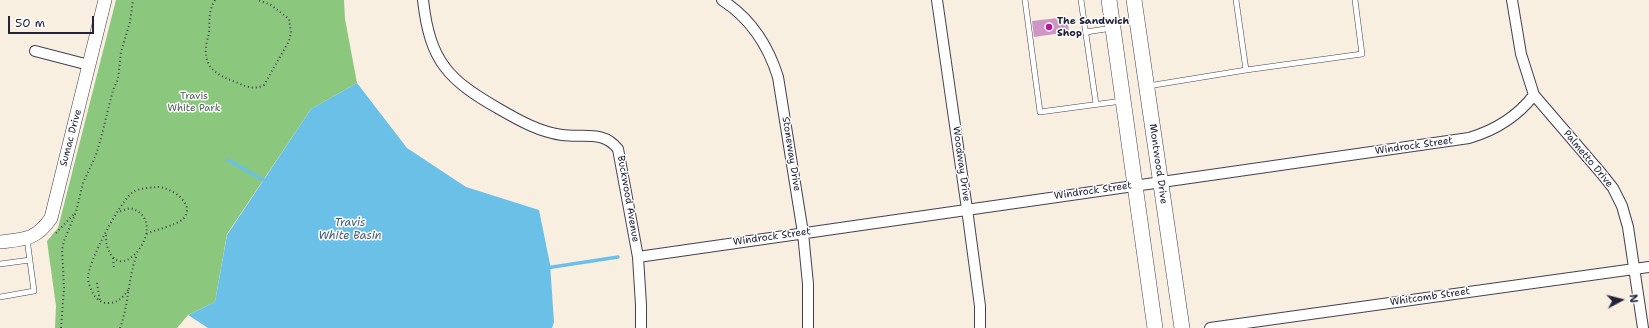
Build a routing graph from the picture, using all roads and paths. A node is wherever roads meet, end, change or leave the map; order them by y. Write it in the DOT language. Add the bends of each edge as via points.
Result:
graph roads {
  1 [pos="105,0"];
  2 [pos="133,0"];
  3 [pos="214,0"];
  4 [pos="258,0"];
  5 [pos="423,0"];
  6 [pos="722,0"];
  7 [pos="937,0"];
  8 [pos="1025,0"];
  9 [pos="1081,0"];
  10 [pos="1110,0"];
  11 [pos="1134,0"];
  12 [pos="1236,0"];
  13 [pos="1355,0"];
  14 [pos="1512,0"];
  15 [pos="1113,28"];
  16 [pos="1086,32"];
  17 [pos="1140,40"];
  18 [pos="1115,44"];
  19 [pos="35,51"];
  20 [pos="89,65"];
  21 [pos="1246,70"];
  22 [pos="1147,86"];
  23 [pos="1534,95"];
  24 [pos="1123,101"];
  25 [pos="1096,104"];
  26 [pos="1161,181"];
  27 [pos="1135,185"];
  28 [pos="967,209"];
  29 [pos="117,213"];
  30 [pos="803,233"];
  31 [pos="106,234"];
  32 [pos="146,234"];
  33 [pos="27,239"];
  34 [pos="0,242"];
  35 [pos="138,253"];
  36 [pos="638,256"];
  37 [pos="113,258"];
  38 [pos="30,260"];
  39 [pos="0,264"];
  40 [pos="1649,266"];
  41 [pos="1635,268"];
  42 [pos="114,269"];
  43 [pos="97,283"];
  44 [pos="128,290"];
  45 [pos="0,297"];
  46 [pos="100,301"];
  47 [pos="61,328"];
  48 [pos="120,328"];
  49 [pos="640,328"];
  50 [pos="808,328"];
  51 [pos="980,328"];
  52 [pos="1155,328"];
  53 [pos="1182,328"];
  54 [pos="1210,328"];
  55 [pos="1643,328"];
  1 -- 20 [label="street, Sumac Drive"];
  2 -- 47 [label="path" via="130,22 121,52 118,79 96,155 83,183 62,250 64,288"];
  3 -- 4 [label="path" via="206,47 207,64 223,77 253,89 264,86 291,33 289,20 271,5"];
  5 -- 36 [label="street, Buckwood Avenue" via="431,43 439,59 459,84 525,124 563,135 602,136 616,146 620,154"];
  6 -- 30 [label="street, Stoneway Drive" via="733,7 756,30 773,62 780,87"];
  7 -- 28 [label="street, Woodway Drive"];
  8 -- 25 [label="lane" via="1040,112"];
  9 -- 16 [label="lane"];
  10 -- 15 [label="main road"];
  11 -- 17 [label="main road, Montwood Drive"];
  12 -- 21 [label="lane"];
  13 -- 21 [label="lane" via="1362,54"];
  14 -- 23 [label="street, Palmetto Drive" via="1521,54"];
  15 -- 16 [label="lane"];
  15 -- 18 [label="main road"];
  16 -- 25 [label="lane"];
  17 -- 18 [label="main road"];
  17 -- 22 [label="main road, Montwood Drive"];
  18 -- 24 [label="main road"];
  19 -- 20 [label="street"];
  20 -- 33 [label="street, Sumac Drive" via="50,218 44,229"];
  21 -- 22 [label="lane"];
  22 -- 26 [label="main road, Montwood Drive"];
  23 -- 26 [label="street, Windrock Street" via="1517,114 1501,126 1469,138"];
  23 -- 41 [label="street, Palmetto Drive" via="1613,188 1626,216"];
  24 -- 25 [label="lane"];
  24 -- 27 [label="main road"];
  26 -- 27 [label="street, Windrock Street"];
  26 -- 53 [label="main road, Montwood Drive"];
  27 -- 28 [label="street, Windrock Street"];
  27 -- 52 [label="main road"];
  28 -- 30 [label="street, Windrock Street"];
  28 -- 51 [label="street, Woodway Drive" via="980,306"];
  29 -- 31 [label="path"];
  29 -- 32 [label="path" via="130,208 141,213"];
  29 -- 32 [label="path" via="135,191 160,187 170,189 180,196 187,211 182,220"];
  30 -- 36 [label="street, Windrock Street"];
  30 -- 50 [label="street, Stoneway Drive" via="808,284"];
  31 -- 37 [label="path" via="107,248"];
  31 -- 46 [label="path" via="93,258 88,278 93,294"];
  32 -- 35 [label="path"];
  33 -- 34 [label="street, Sumac Drive"];
  33 -- 38 [label="lane"];
  35 -- 37 [label="path" via="122,261"];
  35 -- 44 [label="path"];
  36 -- 49 [label="street, Buckwood Avenue"];
  37 -- 42 [label="path"];
  38 -- 39 [label="lane"];
  38 -- 45 [label="lane" via="34,292"];
  40 -- 41 [label="street, Whitcomb Street"];
  41 -- 54 [label="street, Whitcomb Street"];
  41 -- 55 [label="street, Palmetto Drive"];
  43 -- 46 [label="path"];
  44 -- 46 [label="path" via="116,302"];
  44 -- 48 [label="path"];
}
